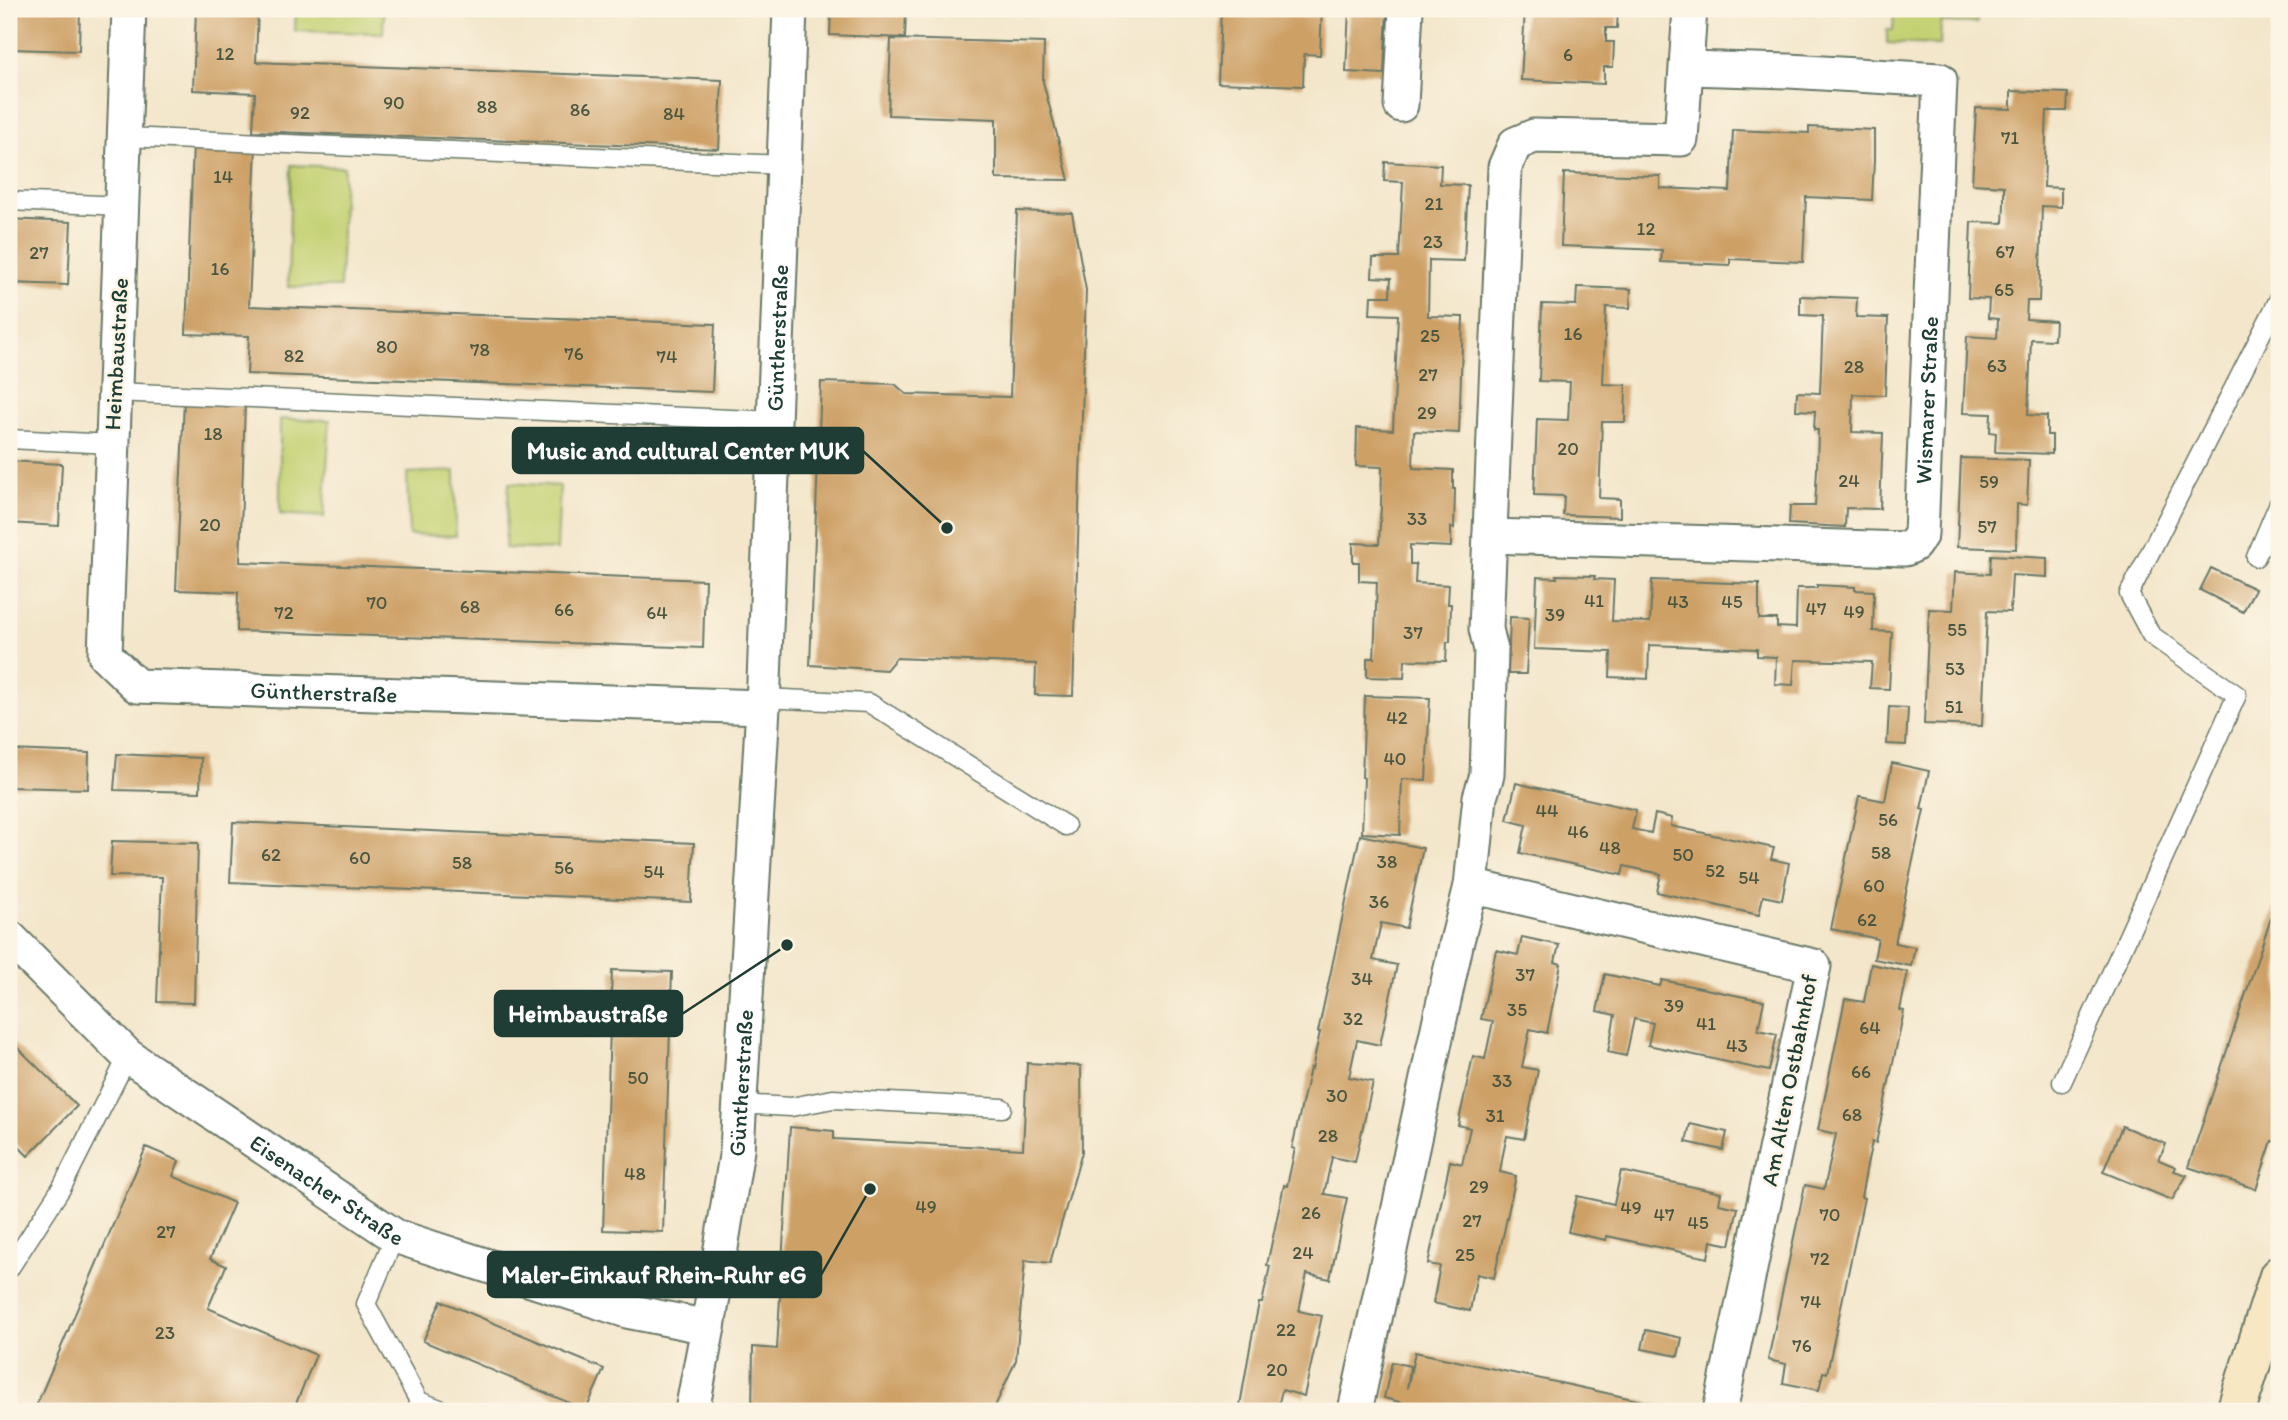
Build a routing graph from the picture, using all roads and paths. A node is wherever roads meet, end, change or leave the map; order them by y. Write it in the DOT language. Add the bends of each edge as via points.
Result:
graph roads {
  1 [pos="129,9"];
  2 [pos="790,9"];
  3 [pos="1406,9"];
  4 [pos="1690,9"];
  5 [pos="1687,68"];
  6 [pos="1401,105"];
  7 [pos="125,136"];
  8 [pos="785,165"];
  9 [pos="9,201"];
  10 [pos="123,206"];
  11 [pos="2279,299"];
  12 [pos="114,392"];
  13 [pos="775,421"];
  14 [pos="9,439"];
  15 [pos="112,444"];
  16 [pos="2279,503"];
  17 [pos="1490,536"];
  18 [pos="2256,557"];
  19 [pos="137,686"];
  20 [pos="763,703"];
  21 [pos="1066,826"];
  22 [pos="1471,886"];
  23 [pos="9,937"];
  24 [pos="128,1056"];
  25 [pos="2062,1082"];
  26 [pos="740,1104"];
  27 [pos="1002,1108"];
  28 [pos="395,1236"];
  29 [pos="9,1269"];
  30 [pos="2279,1276"];
  31 [pos="708,1327"];
  32 [pos="445,1411"];
  33 [pos="692,1411"];
  34 [pos="1355,1411"];
  35 [pos="1720,1411"];
  36 [pos="2236,1411"];
  1 -- 7 [label="street, Heimbaustraße"];
  2 -- 8 [label="street, Güntherstraße"];
  3 -- 6 [label="street"];
  4 -- 5 [label="street"];
  5 -- 17 [label="street" via="1681,139 1534,136 1516,144 1505,167"];
  5 -- 17 [label="street, Wismarer Straße" via="1940,79 1921,534 1905,549"];
  7 -- 8 [label="lane"];
  7 -- 10 [label="street, Heimbaustraße"];
  8 -- 13 [label="street, Güntherstraße"];
  9 -- 10 [label="lane"];
  10 -- 12 [label="street, Heimbaustraße"];
  11 -- 25 [label="lane" via="2129,594 2151,635 2237,695"];
  12 -- 13 [label="lane"];
  12 -- 15 [label="street, Heimbaustraße"];
  13 -- 20 [label="street, Güntherstraße"];
  14 -- 15 [label="lane"];
  15 -- 19 [label="street, Heimbaustraße" via="105,655"];
  16 -- 18 [label="lane"];
  17 -- 22 [label="street" via="1488,775 1480,797"];
  19 -- 20 [label="street, Güntherstraße"];
  20 -- 21 [label="lane" via="869,703"];
  20 -- 26 [label="street, Güntherstraße"];
  22 -- 34 [label="street"];
  22 -- 35 [label="street, Am Alten Ostbahnhof" via="1814,966"];
  23 -- 24 [label="street, Eisenacher Straße"];
  24 -- 28 [label="street, Eisenacher Straße"];
  24 -- 29 [label="lane" via="62,1187"];
  26 -- 27 [label="lane" via="791,1107 833,1098"];
  26 -- 31 [label="street, Güntherstraße" via="737,1150"];
  28 -- 31 [label="street, Eisenacher Straße" via="627,1311"];
  28 -- 32 [label="lane" via="366,1304 419,1401"];
  30 -- 36 [label="main road"];
  31 -- 33 [label="street, Güntherstraße"];
}
